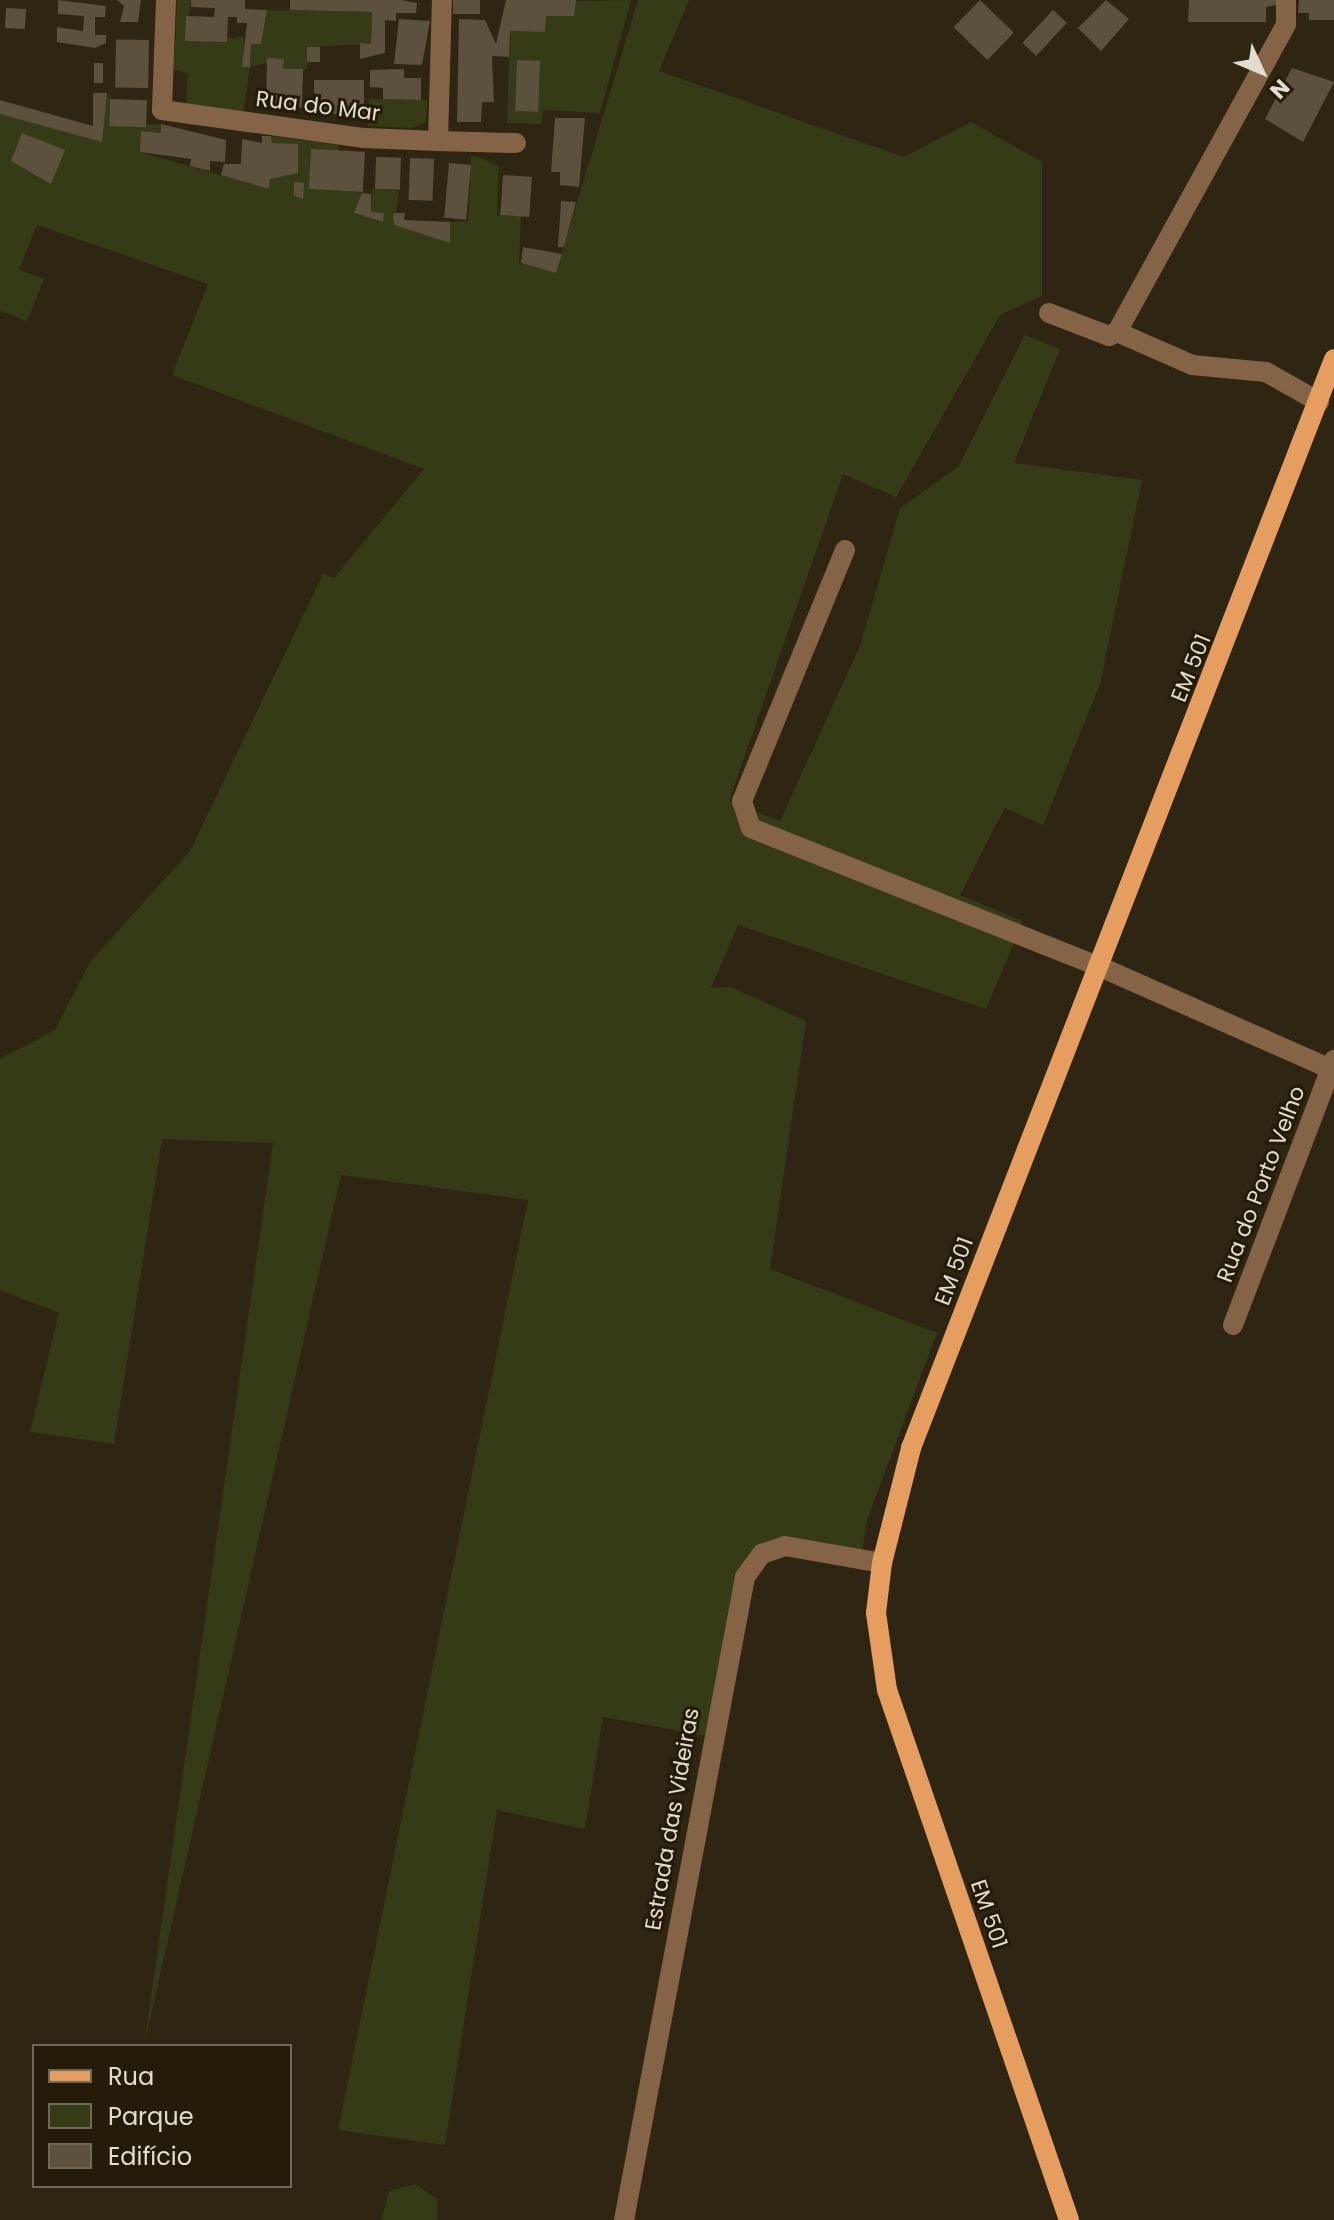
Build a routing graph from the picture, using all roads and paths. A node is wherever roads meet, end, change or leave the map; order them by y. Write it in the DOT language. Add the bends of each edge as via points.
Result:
graph roads {
  1 [pos="166,0"];
  2 [pos="442,0"];
  3 [pos="1286,0"];
  4 [pos="438,141"];
  5 [pos="516,143"];
  6 [pos="1049,313"];
  7 [pos="1117,332"];
  8 [pos="1334,359"];
  9 [pos="1319,402"];
  10 [pos="845,550"];
  11 [pos="1096,965"];
  12 [pos="1332,1064"];
  13 [pos="1233,1325"];
  14 [pos="882,1563"];
  15 [pos="624,2220"];
  16 [pos="1069,2220"];
  1 -- 4 [label="street, Rua do Mar" via="162,110 364,138"];
  2 -- 4 [label="street"];
  3 -- 7 [label="street" via="1286,24"];
  4 -- 5 [label="street"];
  6 -- 7 [label="street" via="1109,336"];
  7 -- 9 [label="street" via="1192,365 1266,372"];
  8 -- 9 [label="main road, EM 501 / EM 501"];
  9 -- 11 [label="main road, EM 501 / EM 501"];
  10 -- 11 [label="street" via="742,801 751,828"];
  11 -- 12 [label="street"];
  11 -- 14 [label="main road, EM 501 / EM 501" via="911,1448"];
  12 -- 13 [label="street, Rua do Porto Velho"];
  14 -- 15 [label="street, Estrada das Videiras" via="785,1546 762,1554 745,1577"];
  14 -- 16 [label="main road, EM 501 / EM 501" via="876,1613 887,1690"];
}
